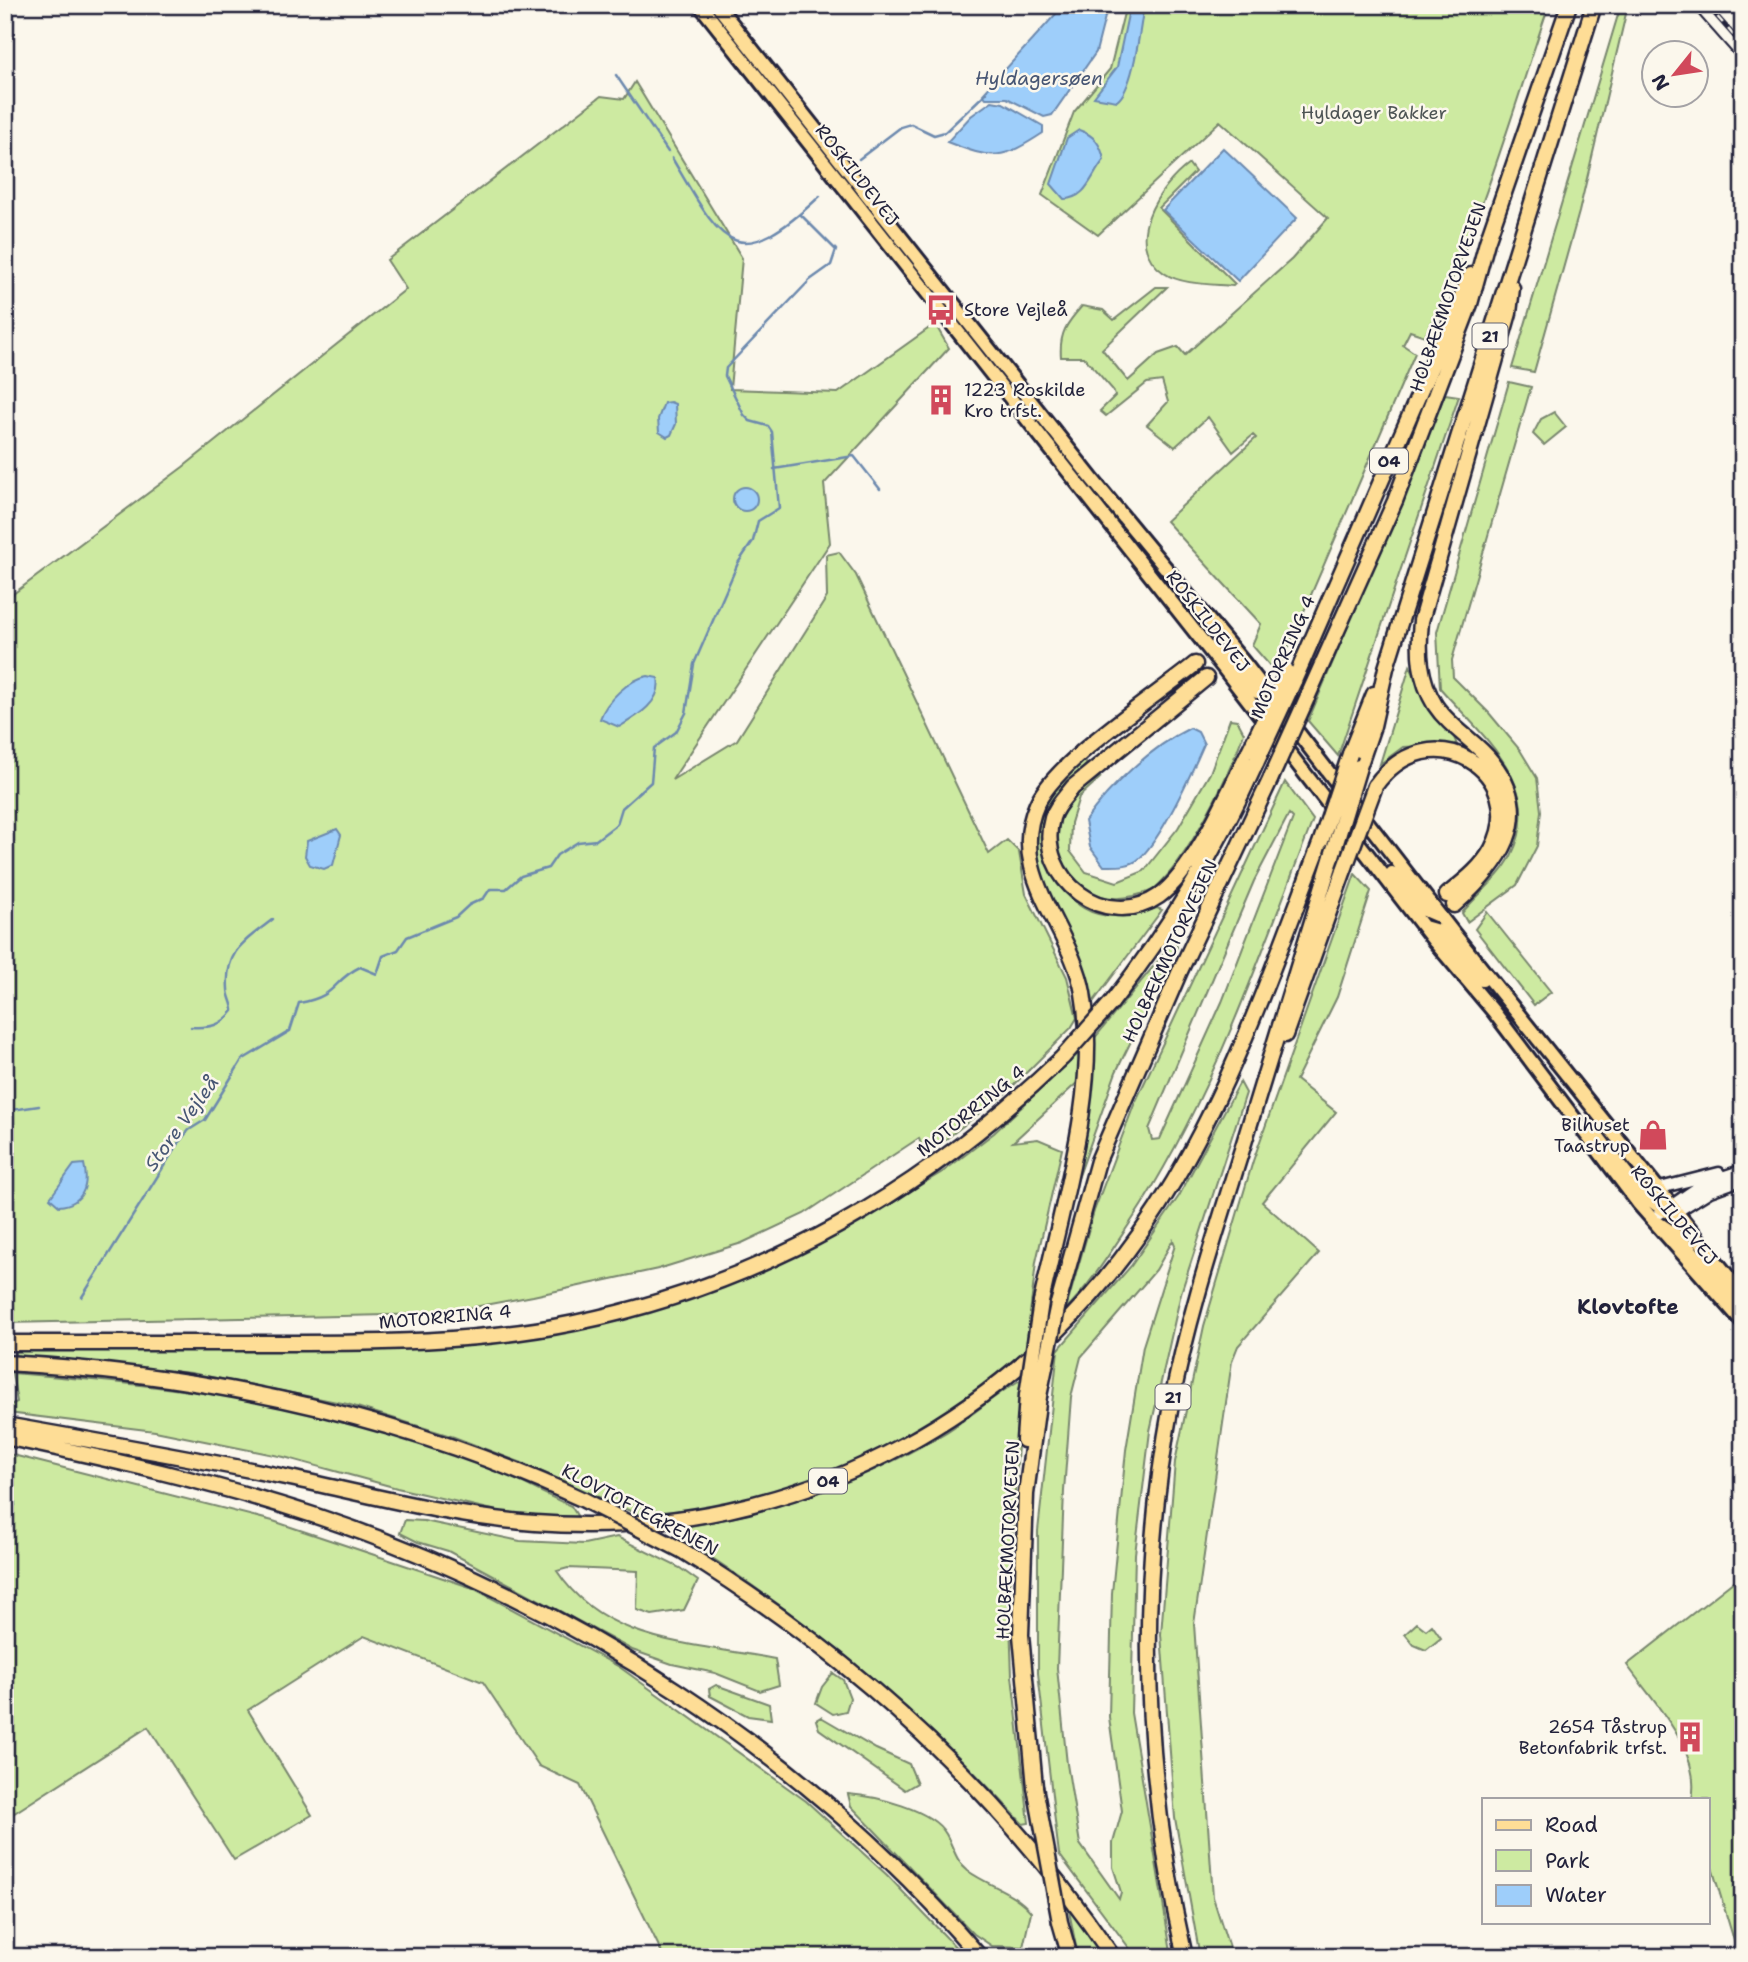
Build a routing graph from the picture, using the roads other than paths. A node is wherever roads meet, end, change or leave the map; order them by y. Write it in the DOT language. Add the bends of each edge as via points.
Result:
graph roads {
  1 [pos="700,5"];
  2 [pos="717,5"];
  3 [pos="1569,5"];
  4 [pos="1594,5"];
  5 [pos="1487,242"];
  6 [pos="1517,250"];
  7 [pos="1210,651"];
  8 [pos="1226,656"];
  9 [pos="1195,664"];
  10 [pos="1386,668"];
  11 [pos="1206,678"];
  12 [pos="1253,756"];
  13 [pos="1298,765"];
  14 [pos="1450,900"];
  15 [pos="1433,912"];
  16 [pos="1424,927"];
  17 [pos="1494,1012"];
  18 [pos="1516,1013"];
  19 [pos="1254,1111"];
  20 [pos="1741,1173"];
  21 [pos="1656,1189"];
  22 [pos="1669,1210"];
  23 [pos="1652,1220"];
  24 [pos="1743,1295"];
  25 [pos="1743,1308"];
  26 [pos="1743,1322"];
  27 [pos="5,1343"];
  28 [pos="5,1363"];
  29 [pos="1033,1395"];
  30 [pos="5,1425"];
  31 [pos="5,1437"];
  32 [pos="980,1957"];
  33 [pos="1070,1957"];
  34 [pos="1113,1957"];
  35 [pos="1185,1957"];
  1 -- 7 [label="main road, ROSKILDEVEJ"];
  2 -- 8 [label="main road, ROSKILDEVEJ"];
  3 -- 5 [label="highway, HOLBÆKMOTORVEJEN / 21"];
  4 -- 6 [label="highway, 21"];
  5 -- 12 [label="highway, MOTORRING 4 / O4, bridge" via="1322,617"];
  5 -- 29 [label="highway, HOLBÆKMOTORVEJEN / 21, bridge" via="1470,304 1395,501 1098,1161"];
  6 -- 10 [label="highway, 21"];
  6 -- 14 [label="highway" via="1509,313 1421,621 1419,663 1435,705 1491,761 1505,782 1510,801 1509,838 1499,859"];
  7 -- 8 [label="main road"];
  7 -- 9 [label="main road"];
  8 -- 11 [label="main road"];
  8 -- 13 [label="main road, ROSKILDEVEJ"];
  8 -- 15 [label="main road, ROSKILDEVEJ" via="1372,829"];
  9 -- 29 [label="highway, 21, bridge" via="1058,773 1037,802 1030,824 1028,853 1034,876 1080,979 1088,1050 1077,1131 1041,1302"];
  10 -- 19 [label="highway, 21, bridge" via="1373,726"];
  10 -- 30 [label="highway, O4, bridge" via="1262,997 1174,1182 1129,1250 1064,1326 987,1394 901,1449 786,1496 715,1514 605,1525 535,1523 425,1507"];
  11 -- 12 [label="highway" via="1063,800 1049,832 1052,857 1064,880 1076,893 1107,907 1124,908 1157,897 1192,856"];
  12 -- 27 [label="highway, MOTORRING 4 / O4, bridge" via="1201,873 1164,933 1063,1057 974,1138 869,1209 802,1246 656,1303 573,1323 467,1338 366,1343"];
  13 -- 15 [label="main road"];
  13 -- 16 [label="main road, ROSKILDEVEJ"];
  14 -- 15 [label="main road"];
  14 -- 19 [label="highway, bridge" via="1499,835 1499,799 1492,783 1467,758 1433,749 1399,759 1374,786 1300,998"];
  15 -- 16 [label="main road"];
  15 -- 18 [label="main road, ROSKILDEVEJ"];
  16 -- 17 [label="main road, ROSKILDEVEJ"];
  16 -- 18 [label="main road" via="1443,936"];
  17 -- 22 [label="main road" via="1645,1194"];
  17 -- 23 [label="main road, ROSKILDEVEJ"];
  18 -- 21 [label="main road, ROSKILDEVEJ"];
  19 -- 35 [label="highway, 21" via="1184,1346 1153,1536 1149,1618 1153,1755 1165,1860"];
  20 -- 21 [label="street" via="1700,1175"];
  20 -- 22 [label="street"];
  21 -- 22 [label="main road, ROSKILDEVEJ"];
  22 -- 23 [label="street"];
  22 -- 24 [label="main road, ROSKILDEVEJ"];
  23 -- 25 [label="main road" via="1678,1236"];
  23 -- 26 [label="main road, ROSKILDEVEJ"];
  28 -- 34 [label="highway, KLOVTOFTEGRENEN, bridge" via="179,1381 338,1411 485,1457 584,1500 681,1550 822,1646 919,1728 1022,1836"];
  29 -- 33 [label="highway, HOLBÆKMOTORVEJEN / 21, bridge" via="1017,1530 1023,1578 1021,1635 1035,1787"];
  31 -- 32 [label="highway" via="184,1477 315,1516 416,1554 556,1619 662,1681 795,1776 907,1878"];
}
